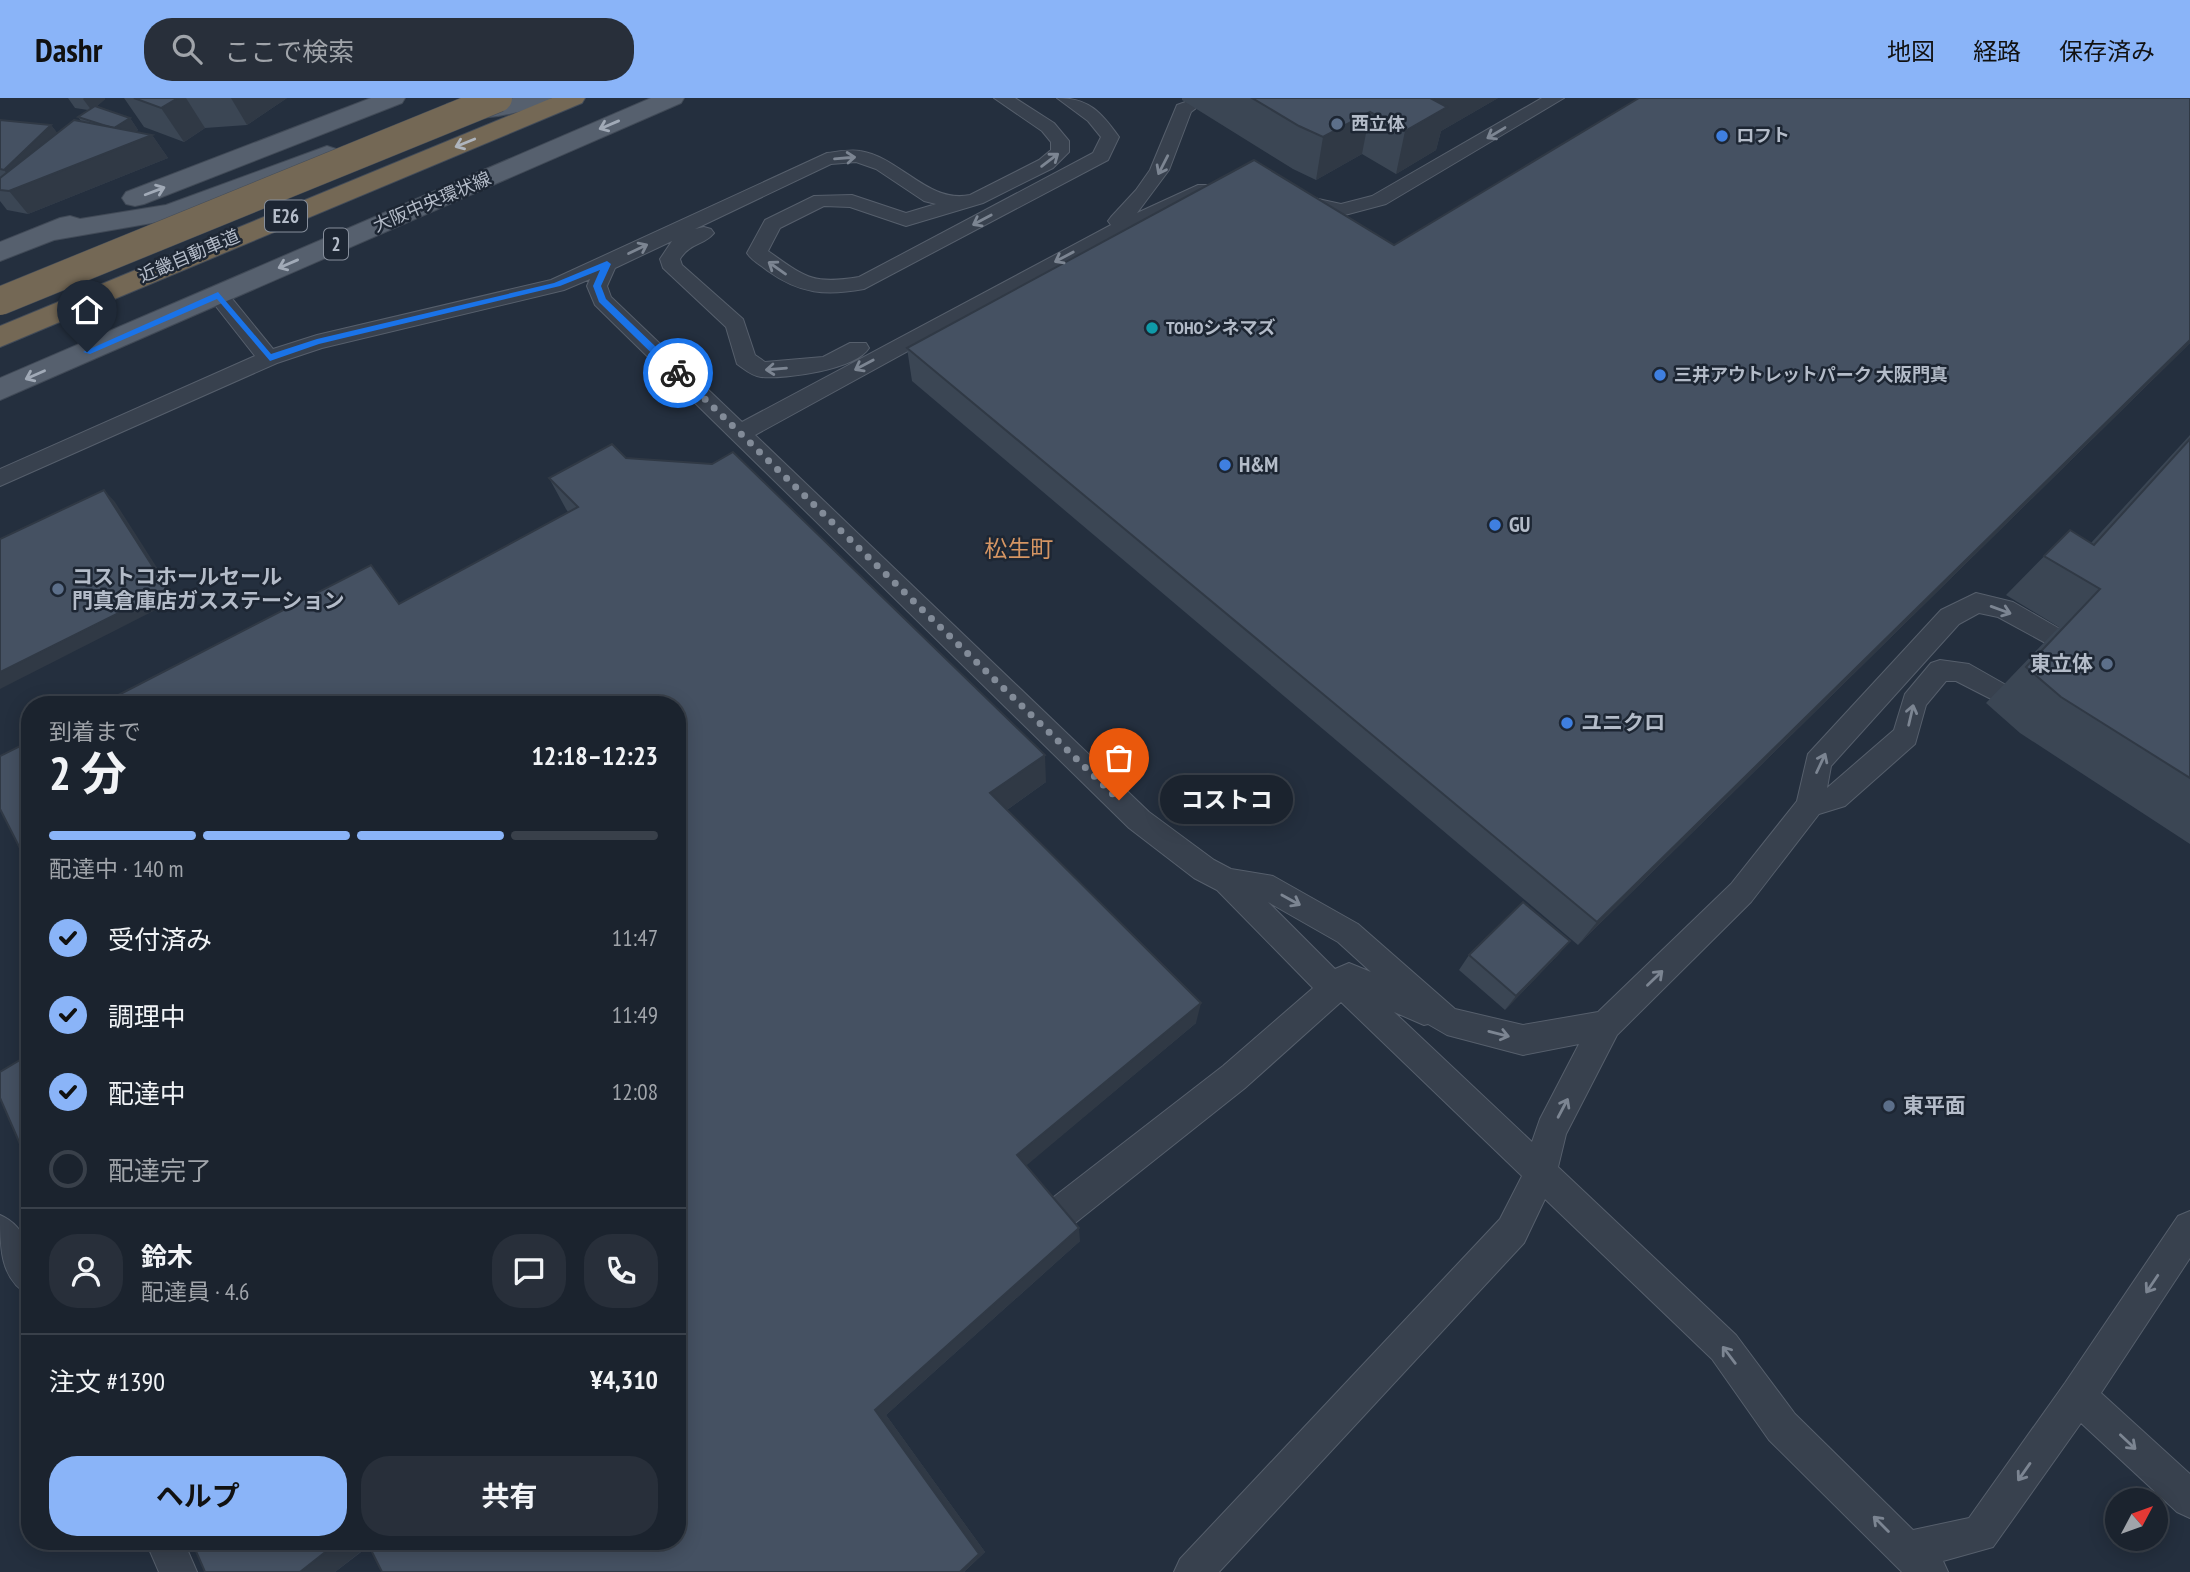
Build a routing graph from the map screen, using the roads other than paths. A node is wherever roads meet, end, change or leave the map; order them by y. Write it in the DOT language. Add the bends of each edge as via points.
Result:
graph roads {
  1 [pos="393,98"];
  2 [pos="498,98"];
  3 [pos="539,98"];
  4 [pos="573,98"];
  5 [pos="672,98"];
  6 [pos="1003,98"];
  7 [pos="1066,98"];
  8 [pos="1523,98"];
  9 [pos="1555,98"];
  10 [pos="1191,106"];
  11 [pos="1443,164"];
  12 [pos="797,172"];
  13 [pos="1223,181"];
  14 [pos="1285,196"];
  15 [pos="958,203"];
  16 [pos="192,221"];
  17 [pos="47,233"];
  18 [pos="1103,236"];
  19 [pos="0,252"];
  20 [pos="607,264"];
  21 [pos="0,294"];
  22 [pos="218,295"];
  23 [pos="0,301"];
  24 [pos="956,315"];
  25 [pos="0,337"];
  26 [pos="270,358"];
  27 [pos="0,390"];
  28 [pos="740,433"];
  29 [pos="0,478"];
  30 [pos="2050,636"];
  31 [pos="1997,692"];
  32 [pos="1810,805"];
  33 [pos="1227,881"];
  34 [pos="1337,985"];
  35 [pos="1447,1021"];
  36 [pos="1606,1025"];
  37 [pos="1541,1172"];
  38 [pos="1058,1215"];
  39 [pos="2190,1227"];
  40 [pos="0,1231"];
  41 [pos="21,1264"];
  42 [pos="2078,1396"];
  43 [pos="2190,1499"];
  44 [pos="168,1550"];
  45 [pos="1918,1561"];
  46 [pos="178,1572"];
  47 [pos="1193,1572"];
  17 -- 1 [label="main road, one-way"];
  2 -- 16 [label="highway, 近畿自動車道 / E26, bridge"];
  3 -- 17 [label="main road" via="496,111 438,111 172,212"];
  4 -- 25 [label="highway, 近畿自動車道 / E26, one-way"];
  5 -- 22 [label="main road, 大阪中央環状線 / 2, one-way"];
  15 -- 6 [label="lane, one-way" via="988,193 1046,164 1060,152 1060,141 1048,127"];
  7 -- 15 [label="lane, one-way" via="1094,117 1110,137 1101,156 864,283 829,290 804,286 757,253 772,225 821,200 852,201 906,220"];
  8 -- 11 [label="lane" via="1458,139"];
  9 -- 11 [label="lane, one-way"];
  10 -- 18 [label="lane, one-way" via="1184,109 1166,162 1145,195"];
  11 -- 14 [label="lane" via="1379,200 1341,210"];
  12 -- 15 [label="lane, one-way" via="827,159 858,156 883,164 931,197"];
  20 -- 12 [label="lane, one-way"];
  24 -- 12 [label="lane, one-way" via="907,323 827,364 761,370 745,359 736,324 673,268 670,259 680,244 761,206"];
  13 -- 18 [label="lane"];
  16 -- 21 [label="highway, bridge"];
  16 -- 23 [label="highway, 近畿自動車道 / E26, bridge"];
  17 -- 19 [label="main road"];
  18 -- 24 [label="lane, one-way"];
  20 -- 26 [label="lane" via="557,285 317,342"];
  20 -- 28 [label="lane" via="597,286 602,300"];
  22 -- 26 [label="lane"];
  22 -- 27 [label="main road, 大阪中央環状線 / 2, one-way"];
  24 -- 28 [label="lane, one-way"];
  26 -- 29 [label="lane"];
  28 -- 33 [label="lane" via="1139,820"];
  32 -- 30 [label="lane, one-way" via="1818,762 1951,617 1976,603 2004,610"];
  32 -- 31 [label="lane, one-way" via="1835,798 1906,736 1914,701 1940,670 1961,671"];
  36 -- 32 [label="lane, one-way" via="1741,893"];
  33 -- 34 [label="lane"];
  33 -- 35 [label="lane, one-way" via="1263,885 1348,933"];
  34 -- 35 [label="lane" via="1349,977"];
  34 -- 37 [label="lane"];
  34 -- 38 [label="lane" via="1234,1077"];
  35 -- 36 [label="lane, one-way" via="1523,1040"];
  37 -- 36 [label="lane, one-way" via="1551,1130"];
  45 -- 37 [label="lane, one-way" via="1782,1427 1724,1347"];
  37 -- 47 [label="lane" via="1512,1231"];
  39 -- 42 [label="lane, one-way"];
  40 -- 41 [label="lane"];
  42 -- 43 [label="lane, one-way"];
  42 -- 45 [label="lane, one-way" via="1980,1534"];
  44 -- 46 [label="lane"];
}
